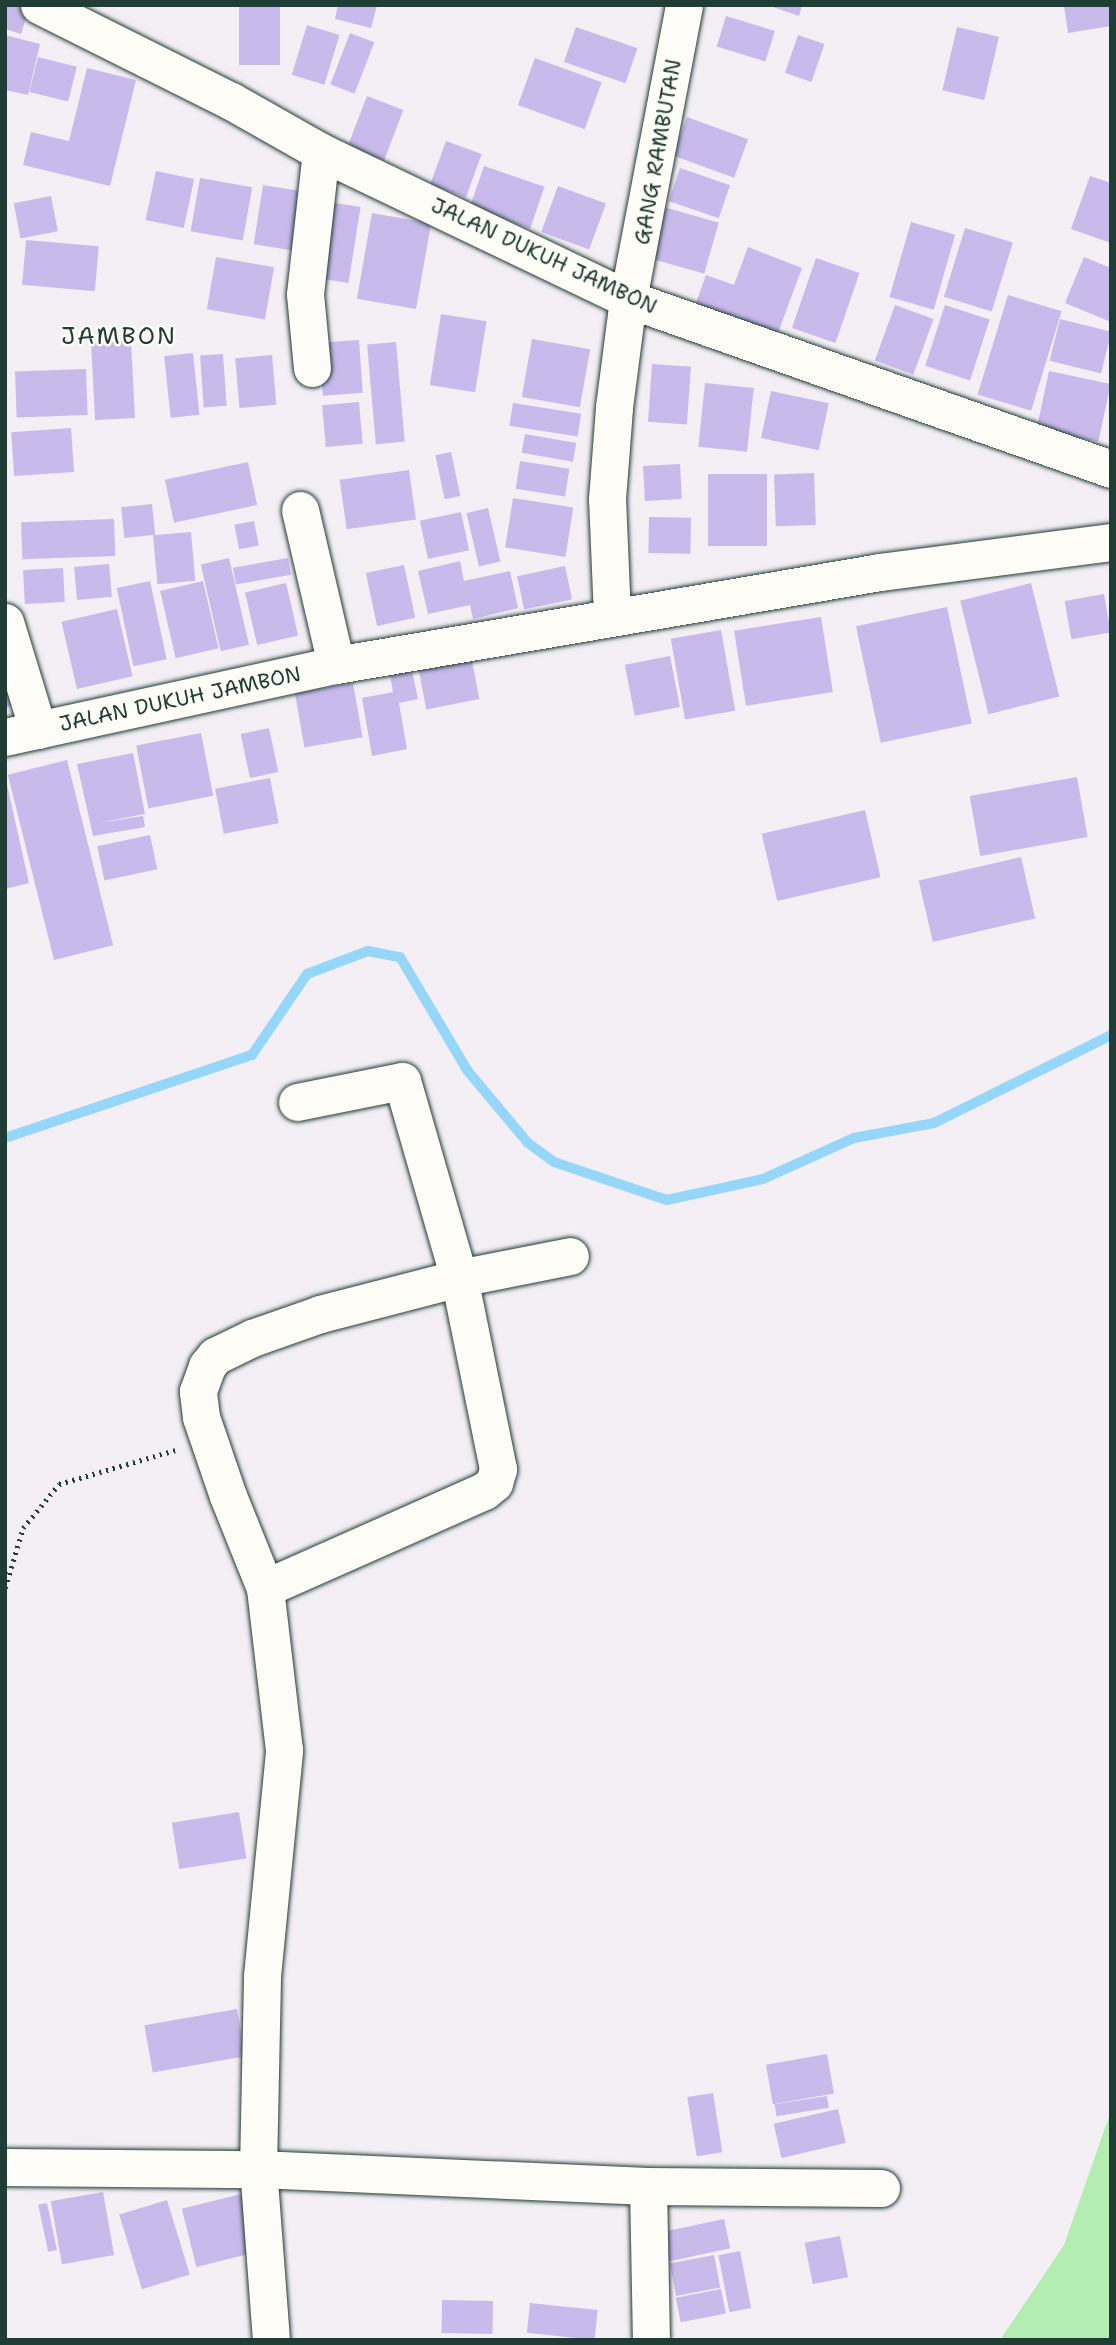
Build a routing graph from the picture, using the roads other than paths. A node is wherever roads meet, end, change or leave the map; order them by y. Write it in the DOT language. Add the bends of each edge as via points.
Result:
graph roads {
  1 [pos="39,5"];
  2 [pos="684,5"];
  3 [pos="321,152"];
  4 [pos="628,299"];
  5 [pos="313,368"];
  6 [pos="1111,469"];
  7 [pos="300,510"];
  8 [pos="1111,542"];
  9 [pos="612,617"];
  10 [pos="5,622"];
  11 [pos="336,664"];
  12 [pos="21,734"];
  13 [pos="297,1102"];
  14 [pos="570,1256"];
  15 [pos="459,1278"];
  16 [pos="265,1588"];
  17 [pos="5,2167"];
  18 [pos="258,2169"];
  19 [pos="648,2186"];
  20 [pos="881,2188"];
  21 [pos="271,2340"];
  22 [pos="651,2340"];
  1 -- 3 [label="street, JALAN DUKUH JAMBON" via="231,101"];
  2 -- 4 [label="street, GANG RAMBUTAN"];
  3 -- 4 [label="street, JALAN DUKUH JAMBON"];
  3 -- 5 [label="street" via="304,294"];
  4 -- 6 [label="street, JALAN DUKUH JAMBON"];
  4 -- 9 [label="street, GANG RAMBUTAN" via="607,499"];
  7 -- 11 [label="street"];
  8 -- 9 [label="street, JALAN DUKUH JAMBON" via="880,572"];
  9 -- 11 [label="street, JALAN DUKUH JAMBON"];
  10 -- 12 [label="street, JALAN DUKUH JAMBON"];
  11 -- 12 [label="street, JALAN DUKUH JAMBON"];
  13 -- 15 [label="street" via="402,1081"];
  14 -- 15 [label="street"];
  15 -- 16 [label="street" via="498,1450 494,1483"];
  15 -- 16 [label="street" via="320,1314 215,1356 207,1366 198,1391 209,1440"];
  16 -- 18 [label="street" via="284,1750 262,1976"];
  17 -- 18 [label="street"];
  18 -- 19 [label="street"];
  18 -- 21 [label="street"];
  19 -- 20 [label="street"];
  19 -- 22 [label="street"];
}
